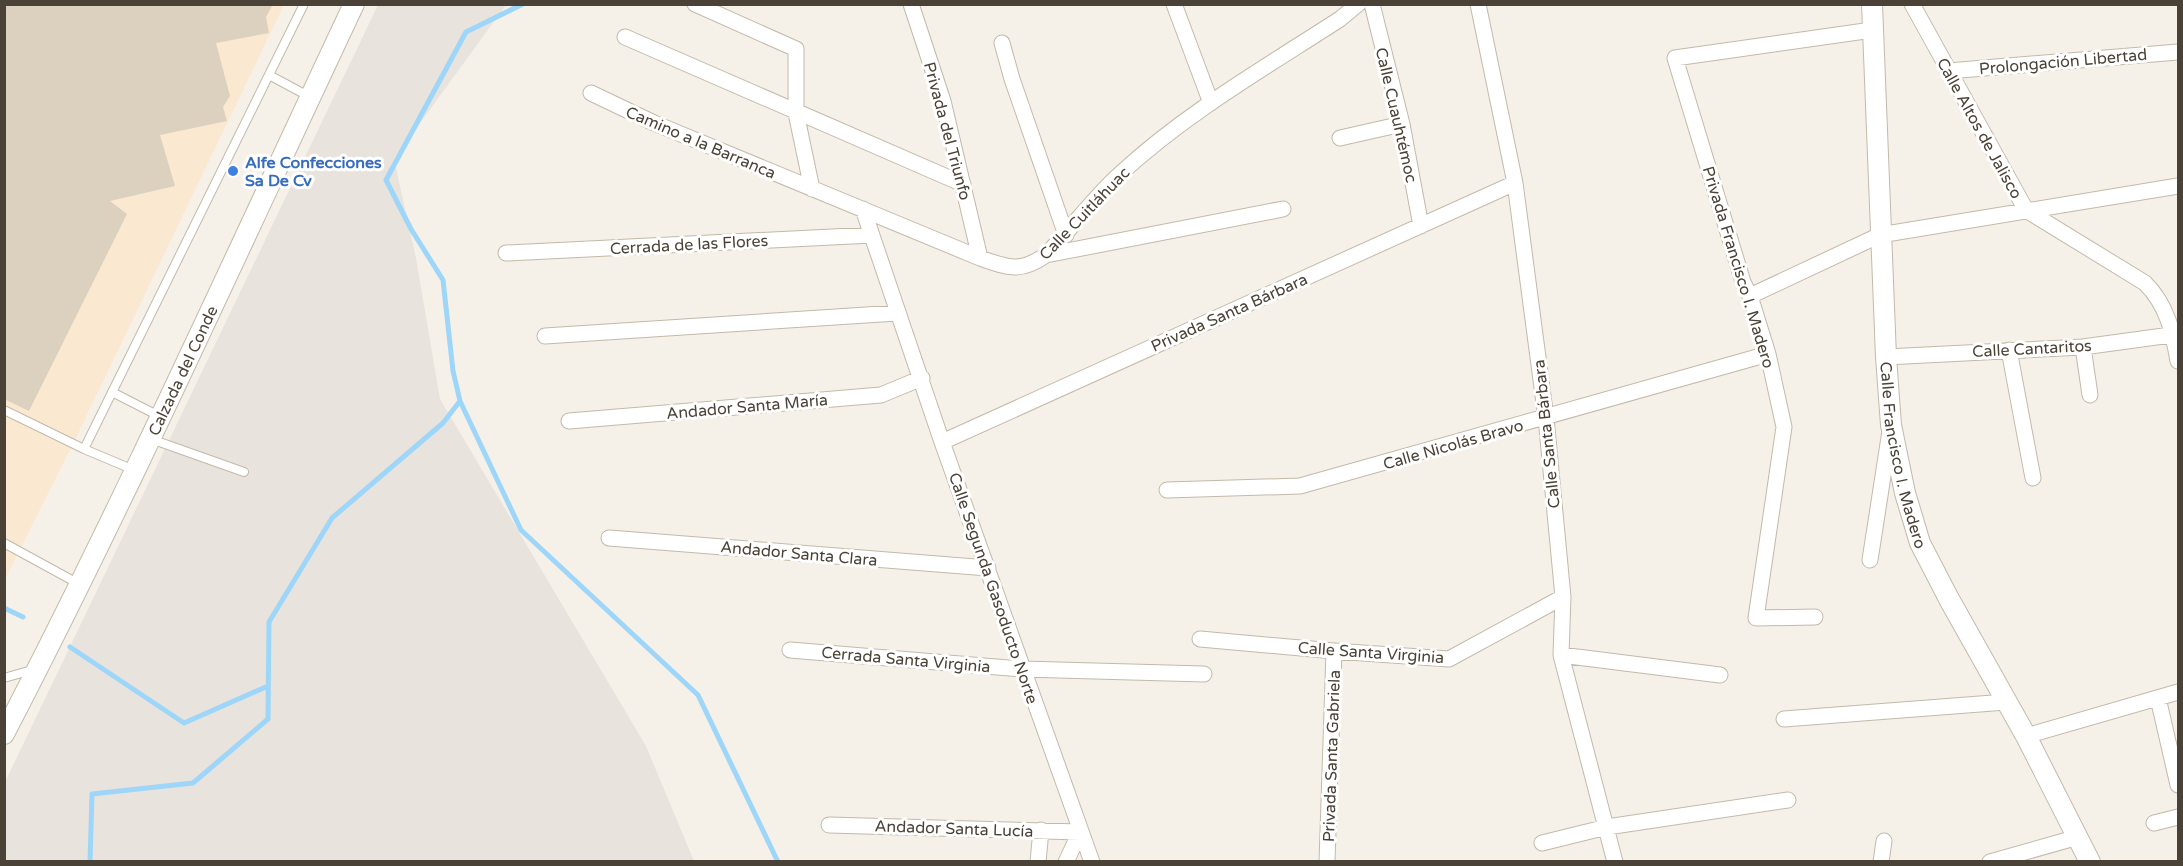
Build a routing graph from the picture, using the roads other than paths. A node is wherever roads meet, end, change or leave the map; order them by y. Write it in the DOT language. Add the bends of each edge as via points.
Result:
graph roads {
  1 [pos="304,4"];
  2 [pos="354,4"];
  3 [pos="696,4"];
  4 [pos="911,4"];
  5 [pos="1174,4"];
  6 [pos="1358,4"];
  7 [pos="1372,4"];
  8 [pos="1478,4"];
  9 [pos="1872,4"];
  10 [pos="1912,4"];
  11 [pos="1872,30"];
  12 [pos="625,37"];
  13 [pos="1002,43"];
  14 [pos="2178,52"];
  15 [pos="1948,71"];
  16 [pos="269,75"];
  17 [pos="591,93"];
  18 [pos="310,97"];
  19 [pos="1210,103"];
  20 [pos="796,113"];
  21 [pos="1402,124"];
  22 [pos="1340,138"];
  23 [pos="1515,183"];
  24 [pos="963,184"];
  25 [pos="2178,186"];
  26 [pos="812,189"];
  27 [pos="1283,208"];
  28 [pos="863,209"];
  29 [pos="2026,210"];
  30 [pos="1421,226"];
  31 [pos="872,235"];
  32 [pos="1066,235"];
  33 [pos="1880,235"];
  34 [pos="506,253"];
  35 [pos="1046,255"];
  36 [pos="980,258"];
  37 [pos="1750,296"];
  38 [pos="897,313"];
  39 [pos="2176,335"];
  40 [pos="545,336"];
  41 [pos="2083,347"];
  42 [pos="2009,350"];
  43 [pos="1768,354"];
  44 [pos="1886,357"];
  45 [pos="2178,362"];
  46 [pos="922,378"];
  47 [pos="112,392"];
  48 [pos="2090,395"];
  49 [pos="4,410"];
  50 [pos="159,416"];
  51 [pos="1546,418"];
  52 [pos="569,421"];
  53 [pos="1891,425"];
  54 [pos="149,438"];
  55 [pos="942,442"];
  56 [pos="84,449"];
  57 [pos="134,470"];
  58 [pos="244,472"];
  59 [pos="2034,478"];
  60 [pos="1167,490"];
  61 [pos="609,538"];
  62 [pos="4,543"];
  63 [pos="1870,560"];
  64 [pos="988,568"];
  65 [pos="79,584"];
  66 [pos="1563,597"];
  67 [pos="1815,617"];
  68 [pos="1200,639"];
  69 [pos="790,650"];
  70 [pos="1334,651"];
  71 [pos="1561,655"];
  72 [pos="39,668"];
  73 [pos="1022,669"];
  74 [pos="1204,674"];
  75 [pos="1720,675"];
  76 [pos="4,678"];
  77 [pos="2178,692"];
  78 [pos="2158,698"];
  79 [pos="2006,702"];
  80 [pos="1784,719"];
  81 [pos="4,734"];
  82 [pos="2026,736"];
  83 [pos="2178,785"];
  84 [pos="1788,801"];
  85 [pos="2178,817"];
  86 [pos="2154,823"];
  87 [pos="829,825"];
  88 [pos="1607,827"];
  89 [pos="1041,830"];
  90 [pos="1080,831"];
  91 [pos="2078,837"];
  92 [pos="1884,841"];
  93 [pos="1542,843"];
  94 [pos="1038,861"];
  95 [pos="1066,861"];
  96 [pos="1092,861"];
  97 [pos="1327,861"];
  98 [pos="1615,861"];
  99 [pos="1881,861"];
  100 [pos="1990,861"];
  101 [pos="2090,861"];
  1 -- 16 [label="lane"];
  2 -- 18 [label="street, Calzada del Conde"];
  3 -- 20 [label="street" via="796,49"];
  4 -- 24 [label="street, Privada del Triunfo" via="944,101"];
  5 -- 19 [label="street"];
  6 -- 19 [label="street, Calle Cuitláhuac"];
  7 -- 21 [label="street, Calle Cuauhtémoc"];
  8 -- 23 [label="street, Calle Santa Bárbara"];
  9 -- 11 [label="street, Calle Francisco I. Madero"];
  10 -- 15 [label="street, Calle Altos de Jalisco"];
  11 -- 33 [label="street, Calle Francisco I. Madero"];
  11 -- 37 [label="street, Privada Francisco I. Madero" via="1675,58"];
  12 -- 20 [label="street"];
  13 -- 32 [label="street"];
  14 -- 15 [label="street, Prolongación Libertad"];
  15 -- 29 [label="street, Calle Altos de Jalisco"];
  16 -- 18 [label="lane"];
  16 -- 47 [label="lane"];
  17 -- 26 [label="street, Camino a la Barranca"];
  18 -- 50 [label="street, Calzada del Conde"];
  19 -- 32 [label="street, Calle Cuitláhuac" via="1119,175"];
  20 -- 24 [label="street"];
  20 -- 26 [label="street"];
  21 -- 22 [label="street"];
  21 -- 30 [label="street, Calle Cuauhtémoc"];
  23 -- 30 [label="street, Privada Santa Bárbara"];
  23 -- 51 [label="street, Calle Santa Bárbara"];
  24 -- 36 [label="street, Privada del Triunfo"];
  25 -- 29 [label="street"];
  26 -- 28 [label="street, Calle Cuitláhuac"];
  27 -- 35 [label="street"];
  28 -- 31 [label="street, Calle Segunda Gasoducto Norte"];
  28 -- 36 [label="street, Calle Cuitláhuac"];
  29 -- 33 [label="street"];
  29 -- 39 [label="street, Calle Altos de Jalisco" via="2145,282 2157,295"];
  30 -- 55 [label="street, Privada Santa Bárbara"];
  31 -- 34 [label="street, Cerrada de las Flores"];
  31 -- 38 [label="street, Calle Segunda Gasoducto Norte"];
  32 -- 35 [label="street, Calle Cuitláhuac"];
  33 -- 37 [label="street"];
  33 -- 44 [label="street, Calle Francisco I. Madero"];
  35 -- 36 [label="street, Calle Cuitláhuac" via="1022,268 1008,268"];
  37 -- 43 [label="street, Privada Francisco I. Madero"];
  38 -- 40 [label="street"];
  38 -- 46 [label="street, Calle Segunda Gasoducto Norte"];
  39 -- 41 [label="street, Calle Cantaritos"];
  39 -- 45 [label="street, Calle Altos de Jalisco"];
  41 -- 42 [label="street, Calle Cantaritos"];
  41 -- 48 [label="street"];
  42 -- 44 [label="street, Calle Cantaritos"];
  42 -- 59 [label="street"];
  43 -- 51 [label="street, Calle Nicolás Bravo"];
  43 -- 67 [label="street, Privada Francisco I. Madero" via="1784,427 1756,618"];
  44 -- 53 [label="street, Calle Francisco I. Madero"];
  46 -- 52 [label="street, Andador Santa María" via="882,395"];
  46 -- 55 [label="street, Calle Segunda Gasoducto Norte"];
  47 -- 50 [label="lane"];
  47 -- 56 [label="lane"];
  49 -- 56 [label="lane"];
  50 -- 54 [label="street, Calzada del Conde"];
  51 -- 60 [label="street, Calle Nicolás Bravo" via="1300,486"];
  51 -- 66 [label="street, Calle Santa Bárbara"];
  53 -- 63 [label="street"];
  53 -- 79 [label="street, Calle Francisco I. Madero" via="1920,543"];
  54 -- 57 [label="street, Calzada del Conde"];
  54 -- 58 [label="lane"];
  55 -- 64 [label="street, Calle Segunda Gasoducto Norte"];
  56 -- 57 [label="lane"];
  57 -- 65 [label="street, Calzada del Conde"];
  61 -- 64 [label="street, Andador Santa Clara"];
  62 -- 65 [label="lane"];
  64 -- 73 [label="street, Calle Segunda Gasoducto Norte"];
  65 -- 72 [label="street, Calzada del Conde"];
  66 -- 70 [label="street, Calle Santa Virginia" via="1449,659"];
  66 -- 71 [label="street, Calle Santa Bárbara"];
  68 -- 70 [label="street, Calle Santa Virginia"];
  69 -- 73 [label="street, Cerrada Santa Virginia"];
  70 -- 97 [label="street, Privada Santa Gabriela"];
  71 -- 75 [label="street"];
  71 -- 88 [label="street, Calle Santa Bárbara"];
  72 -- 76 [label="lane"];
  72 -- 81 [label="street, Calzada del Conde"];
  73 -- 74 [label="street"];
  73 -- 90 [label="street, Calle Segunda Gasoducto Norte"];
  77 -- 78 [label="street"];
  78 -- 82 [label="street"];
  78 -- 83 [label="street"];
  79 -- 80 [label="street"];
  79 -- 82 [label="street, Calle Francisco I. Madero"];
  82 -- 91 [label="street, Calle Francisco I. Madero"];
  84 -- 88 [label="street"];
  85 -- 86 [label="street"];
  87 -- 89 [label="street, Andador Santa Lucía"];
  88 -- 93 [label="street"];
  88 -- 98 [label="street, Calle Santa Bárbara"];
  89 -- 90 [label="street, Andador Santa Lucía"];
  89 -- 94 [label="street"];
  90 -- 95 [label="street"];
  90 -- 96 [label="street, Calle Segunda Gasoducto Norte"];
  91 -- 100 [label="street"];
  91 -- 101 [label="street, Calle Francisco I. Madero"];
  92 -- 99 [label="street"];
}
